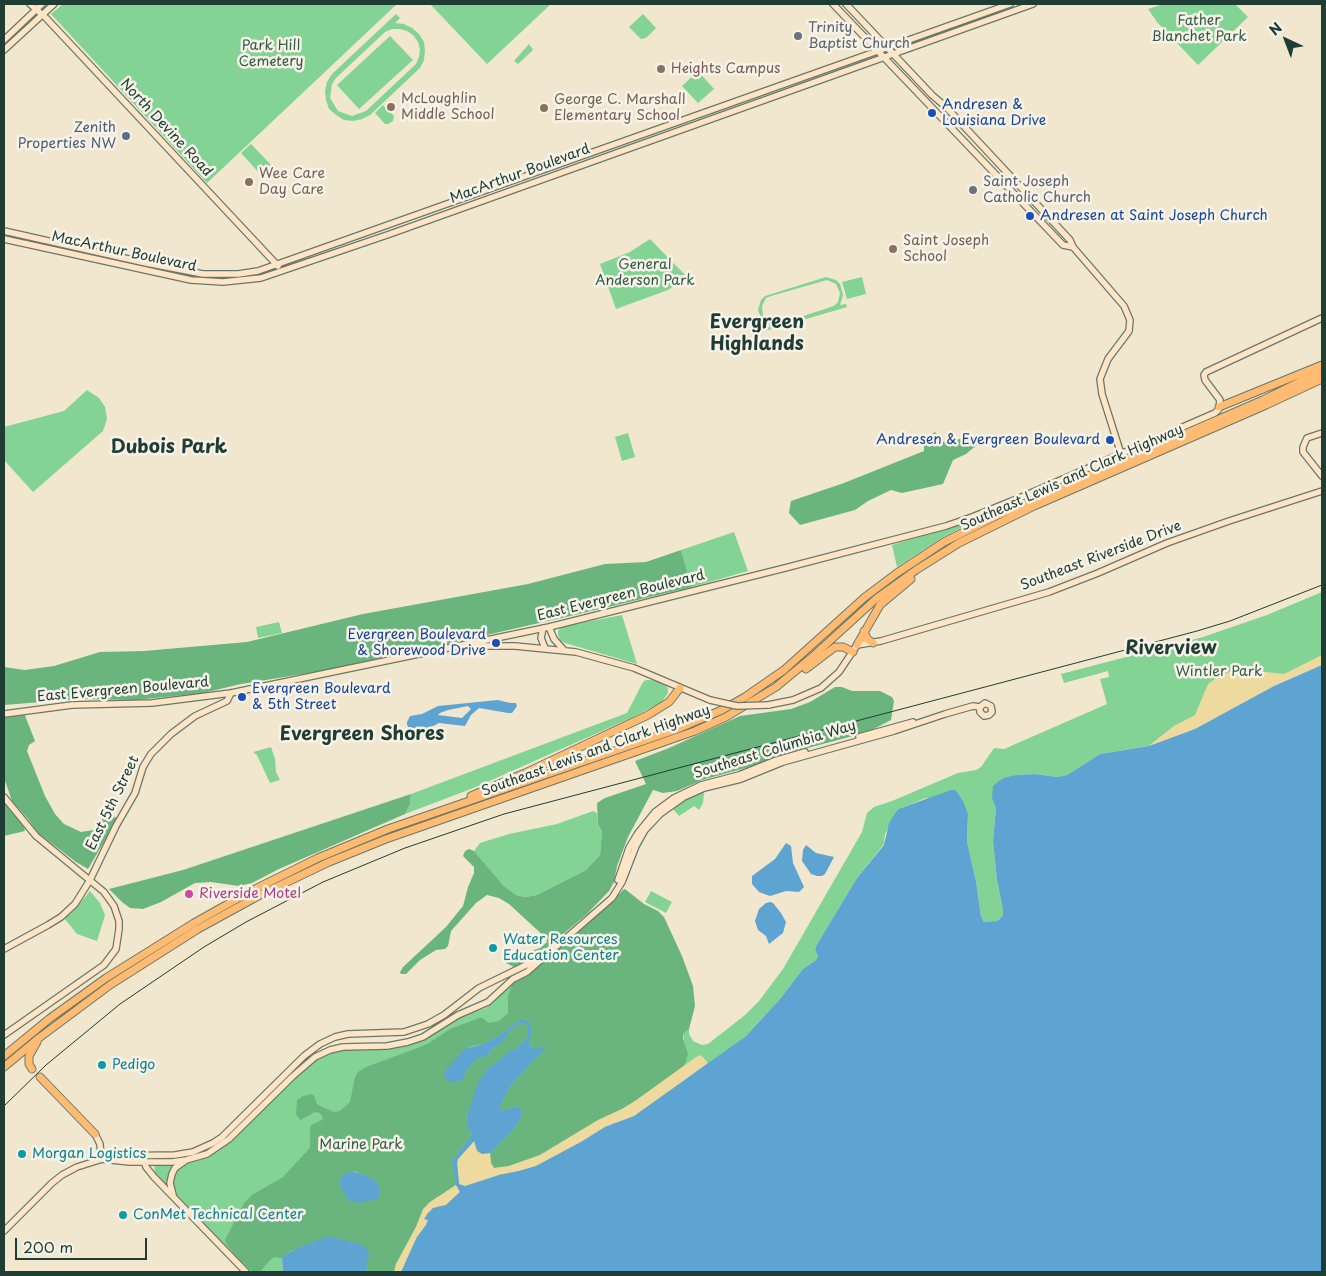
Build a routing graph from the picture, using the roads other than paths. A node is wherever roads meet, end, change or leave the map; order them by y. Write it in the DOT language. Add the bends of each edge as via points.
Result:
graph roads {
  1 [pos="30,4"];
  2 [pos="42,4"];
  3 [pos="54,4"];
  4 [pos="833,4"];
  5 [pos="846,4"];
  6 [pos="1010,4"];
  7 [pos="1033,4"];
  8 [pos="36,9"];
  9 [pos="42,14"];
  10 [pos="4,40"];
  11 [pos="887,47"];
  12 [pos="4,50"];
  13 [pos="878,51"];
  14 [pos="893,53"];
  15 [pos="883,57"];
  16 [pos="4,231"];
  17 [pos="4,239"];
  18 [pos="1073,247"];
  19 [pos="277,265"];
  20 [pos="283,271"];
  21 [pos="1322,318"];
  22 [pos="1322,365"];
  23 [pos="1322,371"];
  24 [pos="1322,379"];
  25 [pos="1219,407"];
  26 [pos="1322,433"];
  27 [pos="1121,454"];
  28 [pos="1322,476"];
  29 [pos="1322,491"];
  30 [pos="938,555"];
  31 [pos="546,628"];
  32 [pos="864,632"];
  33 [pos="872,643"];
  34 [pos="857,645"];
  35 [pos="464,646"];
  36 [pos="545,648"];
  37 [pos="563,649"];
  38 [pos="853,652"];
  39 [pos="680,688"];
  40 [pos="776,688"];
  41 [pos="231,693"];
  42 [pos="980,706"];
  43 [pos="4,714"];
  44 [pos="4,798"];
  45 [pos="424,816"];
  46 [pos="90,880"];
  47 [pos="4,950"];
  48 [pos="538,961"];
  49 [pos="492,981"];
  50 [pos="499,992"];
  51 [pos="468,997"];
  52 [pos="475,1008"];
  53 [pos="4,1035"];
  54 [pos="39,1038"];
  55 [pos="4,1056"];
  56 [pos="4,1067"];
  57 [pos="32,1068"];
  58 [pos="40,1077"];
  59 [pos="246,1117"];
  60 [pos="95,1134"];
  61 [pos="102,1159"];
  62 [pos="144,1159"];
  63 [pos="186,1160"];
  64 [pos="173,1197"];
  65 [pos="4,1231"];
  66 [pos="246,1272"];
  1 -- 8 [label="street, North Devine Road"];
  2 -- 8 [label="street"];
  3 -- 9 [label="street"];
  4 -- 13 [label="street"];
  5 -- 11 [label="street"];
  6 -- 11 [label="street, MacArthur Boulevard"];
  7 -- 14 [label="street, MacArthur Boulevard"];
  8 -- 9 [label="street, North Devine Road"];
  8 -- 10 [label="street"];
  9 -- 12 [label="street"];
  9 -- 19 [label="street, North Devine Road"];
  11 -- 13 [label="street, MacArthur Boulevard"];
  11 -- 14 [label="street"];
  13 -- 15 [label="street"];
  13 -- 19 [label="street, MacArthur Boulevard"];
  14 -- 15 [label="street, MacArthur Boulevard"];
  14 -- 18 [label="street" via="1070,240"];
  15 -- 18 [label="street" via="1063,245"];
  15 -- 20 [label="street, MacArthur Boulevard"];
  16 -- 19 [label="street, MacArthur Boulevard" via="203,274 238,274"];
  17 -- 20 [label="street, MacArthur Boulevard" via="206,282 239,282"];
  18 -- 27 [label="street" via="1119,301 1130,320 1129,331 1108,359 1100,379"];
  19 -- 20 [label="street, North Devine Road"];
  21 -- 25 [label="street" via="1206,372 1206,382 1218,396"];
  22 -- 25 [label="highway"];
  23 -- 45 [label="highway, Southeast Lewis and Clark Highway" via="944,542 865,597 784,670 722,710 675,730"];
  24 -- 30 [label="highway, Southeast Lewis and Clark Highway" via="1034,506"];
  25 -- 27 [label="street, East Evergreen Boulevard" via="1215,413"];
  26 -- 28 [label="street" via="1307,438 1303,447 1303,452"];
  27 -- 31 [label="street, East Evergreen Boulevard" via="992,510 946,526"];
  29 -- 33 [label="street, Southeast Riverside Drive" via="1167,543 1049,592"];
  30 -- 32 [label="highway" via="880,605"];
  30 -- 40 [label="highway, Southeast Lewis and Clark Highway" via="877,598"];
  31 -- 35 [label="street, East Evergreen Boulevard"];
  31 -- 36 [label="street" via="541,638"];
  31 -- 37 [label="street"];
  32 -- 33 [label="highway"];
  32 -- 34 [label="highway"];
  33 -- 34 [label="street, Southeast Riverside Drive"];
  34 -- 38 [label="street"];
  35 -- 36 [label="street"];
  35 -- 41 [label="street, East Evergreen Boulevard"];
  36 -- 37 [label="street"];
  37 -- 39 [label="street" via="624,664"];
  38 -- 39 [label="street, bridge" via="840,672 821,688 793,700 736,706"];
  38 -- 40 [label="highway" via="836,647"];
  39 -- 45 [label="highway" via="669,702 654,712"];
  40 -- 54 [label="highway, Southeast Lewis and Clark Highway" via="740,710 695,731 386,839 294,878 227,912 140,966"];
  41 -- 43 [label="street, East Evergreen Boulevard" via="152,703 72,705"];
  41 -- 46 [label="street, East 5th Street" via="227,701 196,716 151,754 135,793"];
  42 -- 48 [label="street, Southeast Columbia Way" via="783,762 694,792 677,801 646,830 629,858 616,893"];
  44 -- 46 [label="street" via="36,836"];
  45 -- 55 [label="highway, Southeast Lewis and Clark Highway" via="318,858 222,907 99,983"];
  46 -- 47 [label="street, East 5th Street" via="70,910"];
  46 -- 53 [label="street" via="110,900 117,913 119,936 112,954 96,971"];
  48 -- 49 [label="street, Southeast Columbia Way"];
  48 -- 50 [label="street, Southeast Columbia Way"];
  49 -- 50 [label="street"];
  49 -- 51 [label="street, Southeast Columbia Way"];
  50 -- 52 [label="street, Southeast Columbia Way"];
  51 -- 52 [label="street" via="469,1005"];
  51 -- 59 [label="street, Southeast Columbia Way" via="444,1015 414,1029 348,1034 320,1044 304,1056"];
  52 -- 59 [label="street, Southeast Columbia Way" via="408,1042 343,1047 315,1057"];
  54 -- 56 [label="highway, Southeast Lewis and Clark Highway"];
  54 -- 57 [label="highway" via="28,1060"];
  58 -- 60 [label="highway"];
  59 -- 62 [label="street, Southeast Columbia Way" via="202,1149"];
  59 -- 63 [label="street, Southeast Columbia Way" via="229,1139 217,1148"];
  60 -- 61 [label="street"];
  61 -- 62 [label="street, Southeast Columbia Way"];
  61 -- 65 [label="street, Southeast Columbia Way" via="62,1175"];
  62 -- 63 [label="street, Southeast Columbia Way"];
  62 -- 64 [label="street" via="150,1172"];
  63 -- 64 [label="street" via="175,1168 171,1176"];
  64 -- 66 [label="street"];
}
